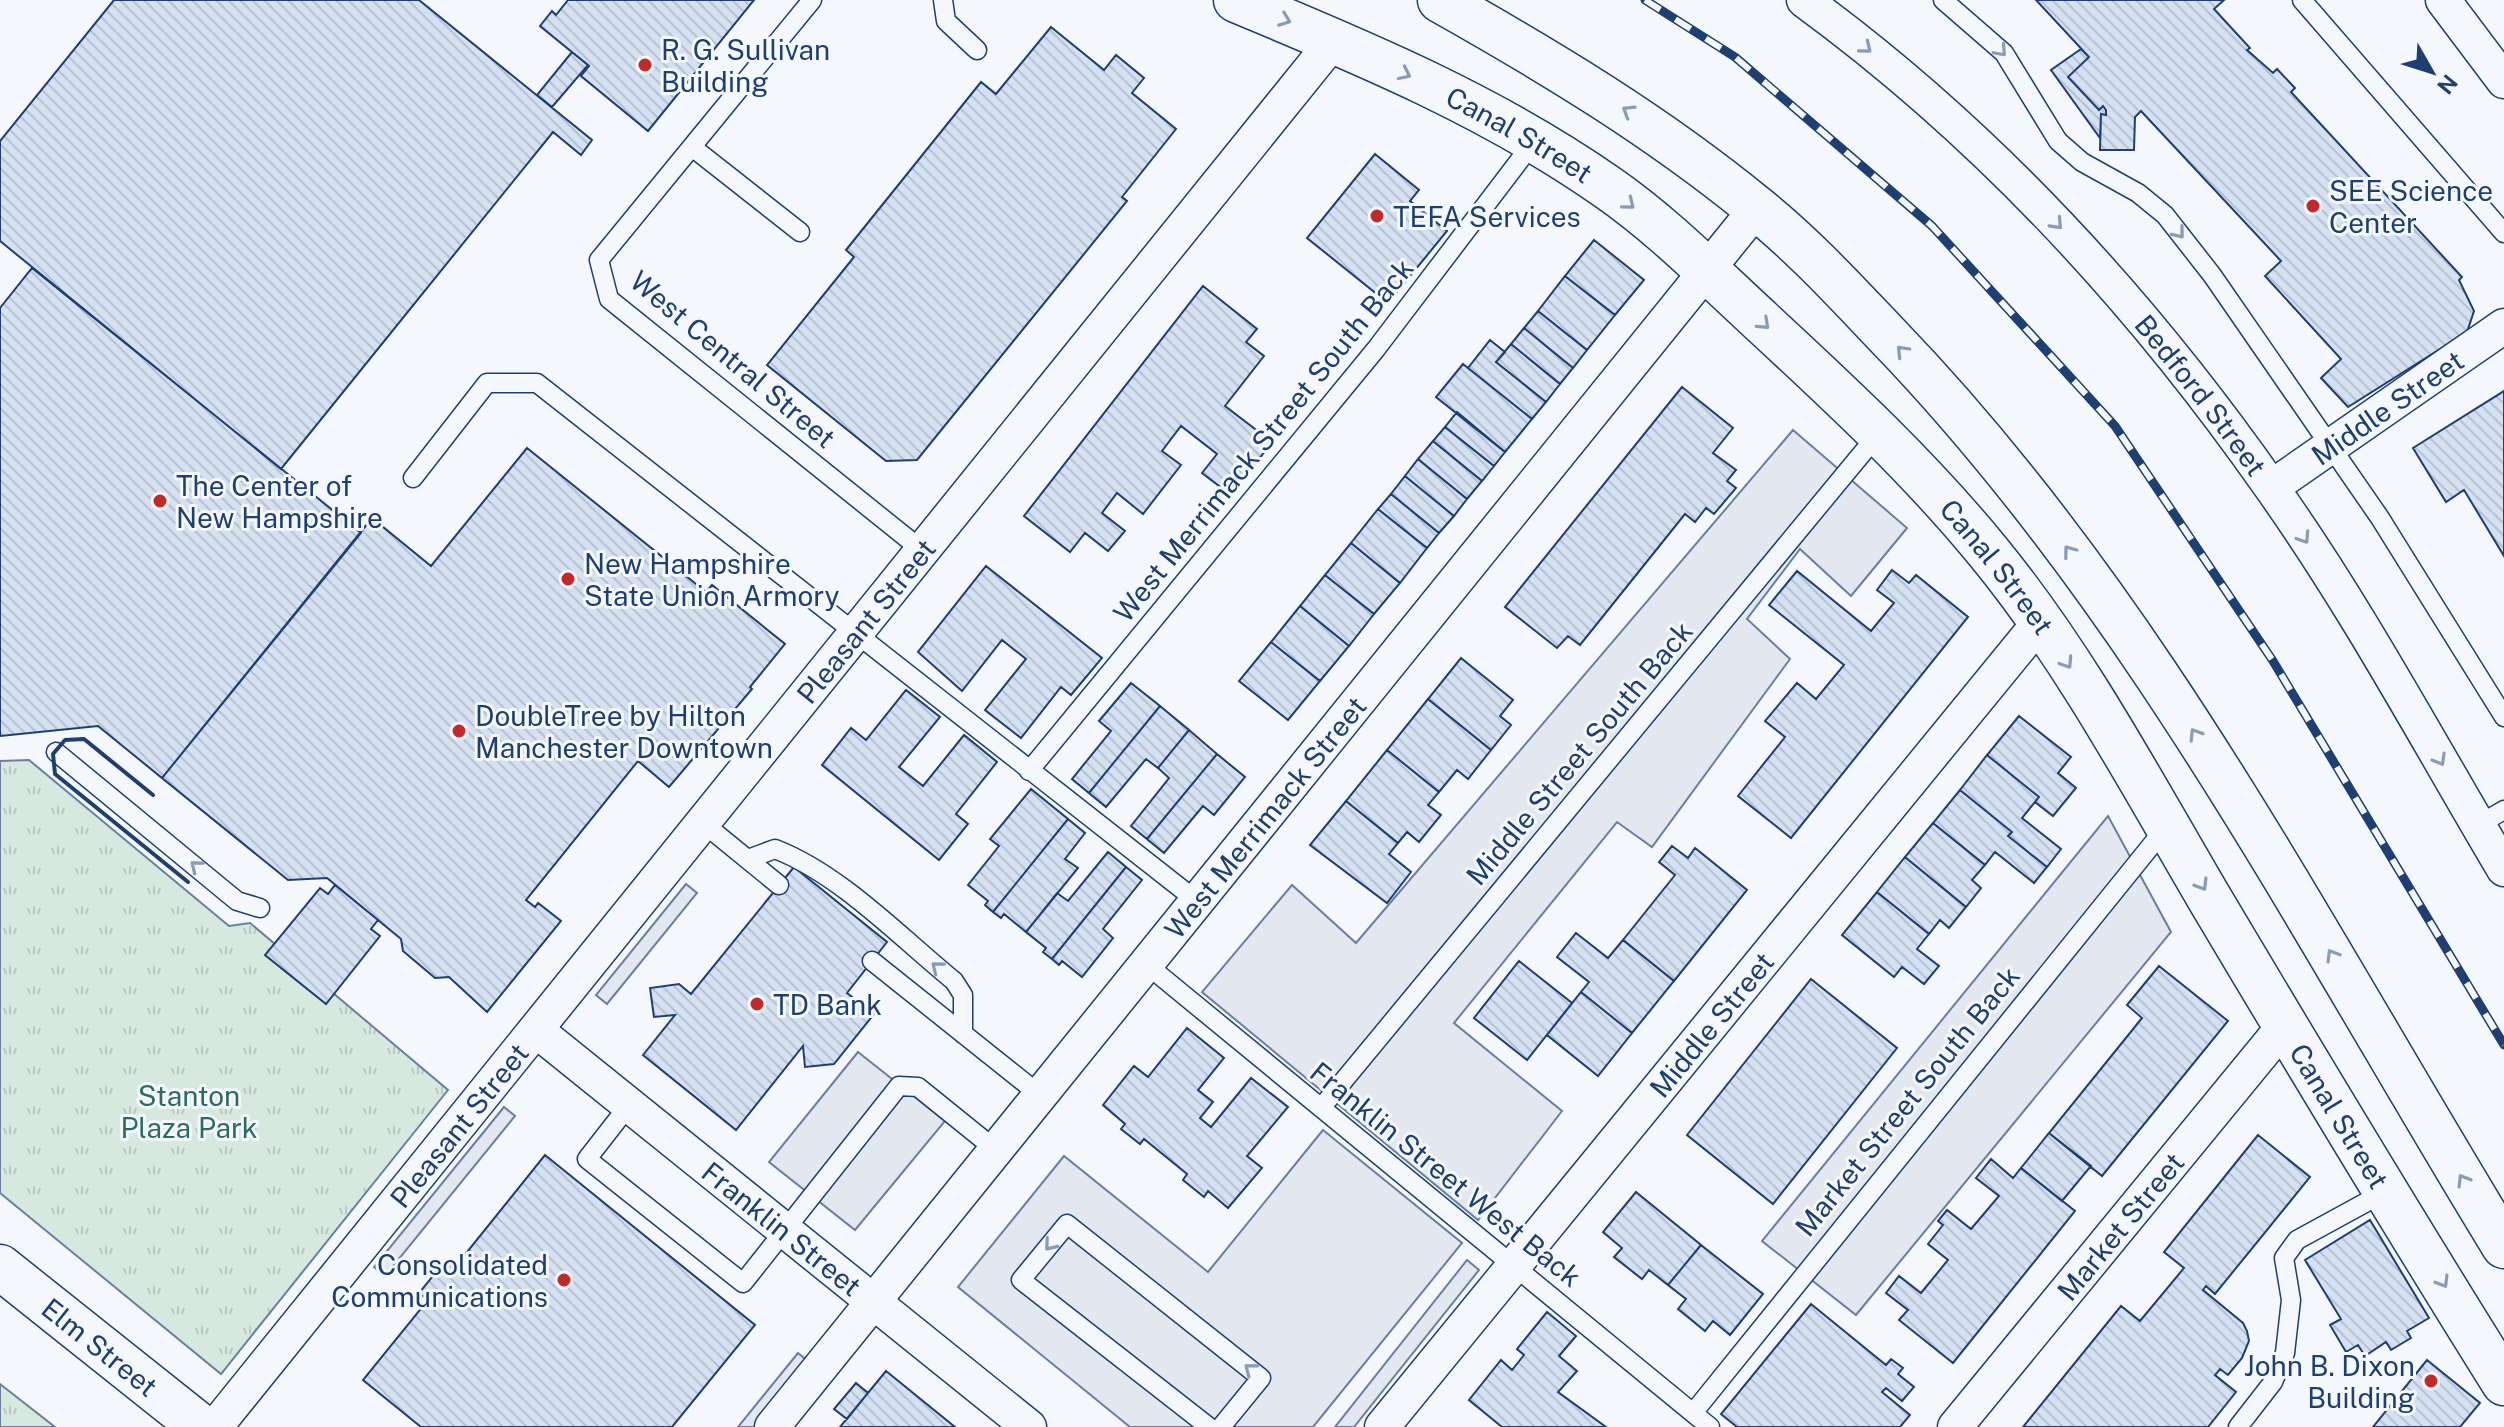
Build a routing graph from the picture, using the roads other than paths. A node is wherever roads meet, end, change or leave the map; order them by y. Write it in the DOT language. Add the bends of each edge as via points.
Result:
graph roads {
  1 [pos="812,0"];
  2 [pos="943,0"];
  3 [pos="1236,0"];
  4 [pos="1440,0"];
  5 [pos="1804,0"];
  6 [pos="1943,0"];
  7 [pos="2302,0"];
  8 [pos="2443,0"];
  9 [pos="1335,39"];
  10 [pos="977,50"];
  11 [pos="2504,81"];
  12 [pos="1535,140"];
  13 [pos="692,147"];
  14 [pos="1757,208"];
  15 [pos="800,232"];
  16 [pos="2504,233"];
  17 [pos="1707,271"];
  18 [pos="2504,326"];
  19 [pos="1879,433"];
  20 [pos="2332,446"];
  21 [pos="413,478"];
  22 [pos="2272,487"];
  23 [pos="923,551"];
  24 [pos="2040,622"];
  25 [pos="855,635"];
  26 [pos="2504,717"];
  27 [pos="56,752"];
  28 [pos="1029,771"];
  29 [pos="2491,817"];
  30 [pos="703,823"];
  31 [pos="2167,826"];
  32 [pos="748,859"];
  33 [pos="2504,869"];
  34 [pos="779,885"];
  35 [pos="1197,901"];
  36 [pos="260,908"];
  37 [pos="872,961"];
  38 [pos="1146,964"];
  39 [pos="2285,1025"];
  40 [pos="536,1030"];
  41 [pos="963,1034"];
  42 [pos="1040,1095"];
  43 [pos="629,1105"];
  44 [pos="1321,1108"];
  45 [pos="996,1150"];
  46 [pos="2388,1191"];
  47 [pos="784,1230"];
  48 [pos="2504,1246"];
  49 [pos="1514,1266"];
  50 [pos="0,1267"];
  51 [pos="874,1302"];
  52 [pos="2504,1383"];
  53 [pos="1693,1413"];
  54 [pos="201,1427"];
  55 [pos="215,1427"];
  56 [pos="772,1427"];
  57 [pos="1029,1427"];
  58 [pos="1209,1427"];
  59 [pos="1221,1427"];
  60 [pos="1382,1427"];
  61 [pos="1710,1427"];
  62 [pos="1955,1427"];
  63 [pos="2238,1427"];
  1 -- 13 [label="lane, West Central Street"];
  2 -- 10 [label="lane" via="946,21"];
  3 -- 9 [label="street, Canal Street, one-way"];
  14 -- 4 [label="street, one-way" via="1651,126"];
  5 -- 22 [label="street, Bedford Street, one-way" via="1901,76 2059,226 2160,342"];
  6 -- 20 [label="lane, one-way" via="2004,53 2058,141 2165,215 2222,287"];
  7 -- 16 [label="lane"];
  8 -- 11 [label="street"];
  9 -- 12 [label="street, Canal Street, one-way"];
  9 -- 23 [label="street, Pleasant Street"];
  12 -- 17 [label="street, Canal Street, one-way" via="1609,188"];
  12 -- 28 [label="lane, West Merrimack Street South Back" via="1376,349"];
  13 -- 15 [label="lane"];
  13 -- 23 [label="lane, West Central Street" via="599,260 609,299"];
  14 -- 17 [label="street, West Merrimack Street"];
  48 -- 14 [label="street, one-way" via="2334,957 2117,612 2004,466 1929,380"];
  17 -- 19 [label="street, Canal Street, one-way"];
  17 -- 35 [label="street, West Merrimack Street"];
  18 -- 20 [label="street, Middle Street"];
  19 -- 24 [label="street, Canal Street" via="1992,555"];
  19 -- 44 [label="lane, Middle Street South Back"];
  20 -- 22 [label="street, Middle Street"];
  20 -- 26 [label="lane"];
  21 -- 25 [label="lane" via="487,383 537,383"];
  22 -- 29 [label="street, Bedford Street, one-way" via="2378,656"];
  23 -- 25 [label="street, Pleasant Street"];
  24 -- 31 [label="street, Canal Street, one-way"];
  24 -- 49 [label="street, Middle Street"];
  25 -- 28 [label="lane"];
  25 -- 30 [label="street, Pleasant Street"];
  36 -- 27 [label="lane, one-way" via="237,901"];
  28 -- 35 [label="lane"];
  29 -- 33 [label="street, Bedford Street"];
  30 -- 32 [label="lane"];
  30 -- 40 [label="street, Pleasant Street"];
  31 -- 39 [label="street, Canal Street, one-way"];
  31 -- 53 [label="lane, Market Street South Back"];
  32 -- 34 [label="lane"];
  41 -- 32 [label="lane, one-way" via="963,995 954,981 834,882 800,858 775,849"];
  35 -- 38 [label="street, West Merrimack Street"];
  37 -- 41 [label="lane"];
  38 -- 42 [label="street, West Merrimack Street"];
  38 -- 44 [label="lane, Franklin Street West Back"];
  39 -- 46 [label="street, Canal Street"];
  39 -- 62 [label="street, Market Street"];
  40 -- 43 [label="street, Franklin Street"];
  40 -- 55 [label="street, Pleasant Street"];
  41 -- 42 [label="lane"];
  42 -- 45 [label="street, West Merrimack Street"];
  43 -- 47 [label="street, Franklin Street"];
  43 -- 47 [label="lane" via="587,1159 743,1283"];
  44 -- 49 [label="lane, Franklin Street West Back"];
  45 -- 47 [label="lane" via="918,1087 899,1086"];
  45 -- 51 [label="street, West Merrimack Street"];
  46 -- 52 [label="street, Canal Street, one-way"];
  46 -- 63 [label="lane" via="2297,1240 2287,1251 2291,1300 2285,1353 2273,1382"];
  47 -- 51 [label="street, Franklin Street"];
  49 -- 53 [label="lane, Franklin Street West Back"];
  49 -- 60 [label="street, Middle Street"];
  50 -- 54 [label="street, Elm Street"];
  51 -- 56 [label="street, West Merrimack Street"];
  51 -- 57 [label="street, Franklin Street"];
  53 -- 61 [label="lane, Franklin Street West Back"];
  59 -- 58 [label="lane, one-way" via="1261,1378 1067,1224 1021,1280"];
}
